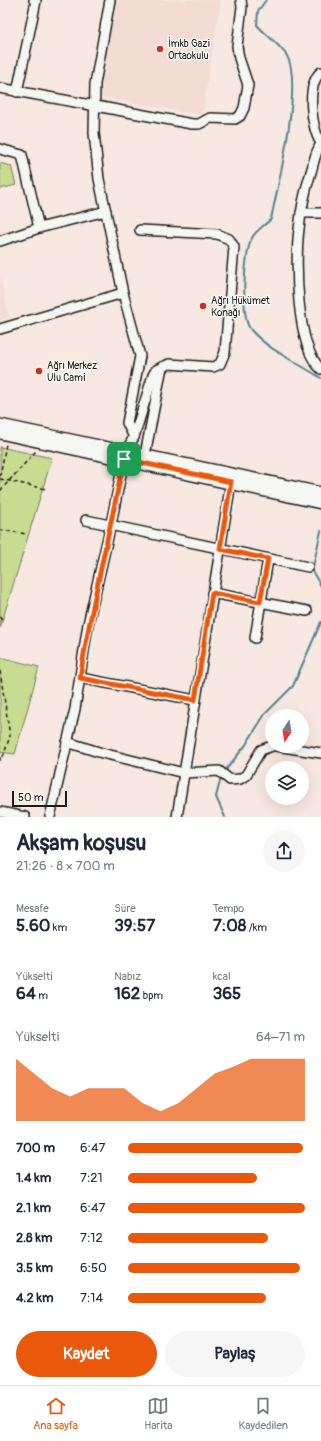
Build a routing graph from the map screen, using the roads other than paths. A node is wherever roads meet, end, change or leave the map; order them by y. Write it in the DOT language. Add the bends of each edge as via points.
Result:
graph roads {
  1 [pos="34,0"];
  2 [pos="110,0"];
  3 [pos="241,0"];
  4 [pos="321,72"];
  5 [pos="0,88"];
  6 [pos="18,92"];
  7 [pos="93,106"];
  8 [pos="321,144"];
  9 [pos="0,149"];
  10 [pos="106,211"];
  11 [pos="301,213"];
  12 [pos="321,213"];
  13 [pos="39,228"];
  14 [pos="140,230"];
  15 [pos="0,241"];
  16 [pos="123,293"];
  17 [pos="0,329"];
  18 [pos="162,366"];
  19 [pos="321,369"];
  20 [pos="0,425"];
  21 [pos="4,434"];
  22 [pos="134,437"];
  23 [pos="125,455"];
  24 [pos="145,455"];
  25 [pos="231,482"];
  26 [pos="316,497"];
  27 [pos="86,520"];
  28 [pos="112,524"];
  29 [pos="220,549"];
  30 [pos="268,559"];
  31 [pos="308,567"];
  32 [pos="212,593"];
  33 [pos="260,602"];
  34 [pos="307,611"];
  35 [pos="255,638"];
  36 [pos="80,678"];
  37 [pos="195,700"];
  38 [pos="67,742"];
  39 [pos="265,749"];
  40 [pos="309,751"];
  41 [pos="321,753"];
  42 [pos="184,773"];
  43 [pos="0,812"];
  44 [pos="25,817"];
  45 [pos="50,817"];
  46 [pos="177,817"];
  1 -- 6 [label="street" via="36,1"];
  2 -- 7 [label="street"];
  3 -- 7 [label="street" via="238,52 248,91 244,108 238,117 210,118 192,124"];
  4 -- 8 [label="street" via="314,81 312,94 315,128"];
  5 -- 6 [label="street"];
  6 -- 7 [label="street"];
  7 -- 10 [label="street" via="99,179"];
  8 -- 11 [label="street" via="316,152"];
  9 -- 13 [label="street" via="22,155"];
  10 -- 13 [label="street"];
  10 -- 16 [label="street"];
  11 -- 12 [label="street"];
  11 -- 19 [label="street" via="296,257 302,331 306,346"];
  13 -- 15 [label="street"];
  14 -- 18 [label="street" via="217,234 229,239 234,247 225,352 220,364 213,367 169,364"];
  16 -- 17 [label="street"];
  16 -- 22 [label="street" via="140,356 127,423"];
  18 -- 22 [label="street" via="153,375"];
  18 -- 24 [label="street"];
  20 -- 23 [label="main road"];
  21 -- 23 [label="main road"];
  22 -- 23 [label="street"];
  23 -- 24 [label="main road"];
  23 -- 25 [label="main road"];
  23 -- 28 [label="street"];
  24 -- 26 [label="main road"];
  25 -- 26 [label="main road"];
  25 -- 29 [label="street"];
  27 -- 28 [label="street"];
  28 -- 29 [label="street"];
  28 -- 36 [label="street" via="88,624"];
  29 -- 30 [label="street"];
  29 -- 32 [label="street"];
  30 -- 31 [label="street"];
  30 -- 33 [label="street"];
  32 -- 33 [label="street"];
  32 -- 37 [label="street"];
  33 -- 34 [label="street"];
  33 -- 35 [label="street"];
  36 -- 37 [label="street"];
  36 -- 38 [label="street"];
  37 -- 42 [label="street"];
  38 -- 42 [label="street"];
  38 -- 45 [label="street"];
  39 -- 42 [label="street" via="261,750 246,775 240,779 230,780 219,772"];
  40 -- 41 [label="street"];
  42 -- 46 [label="street"];
  43 -- 44 [label="street"];
}
